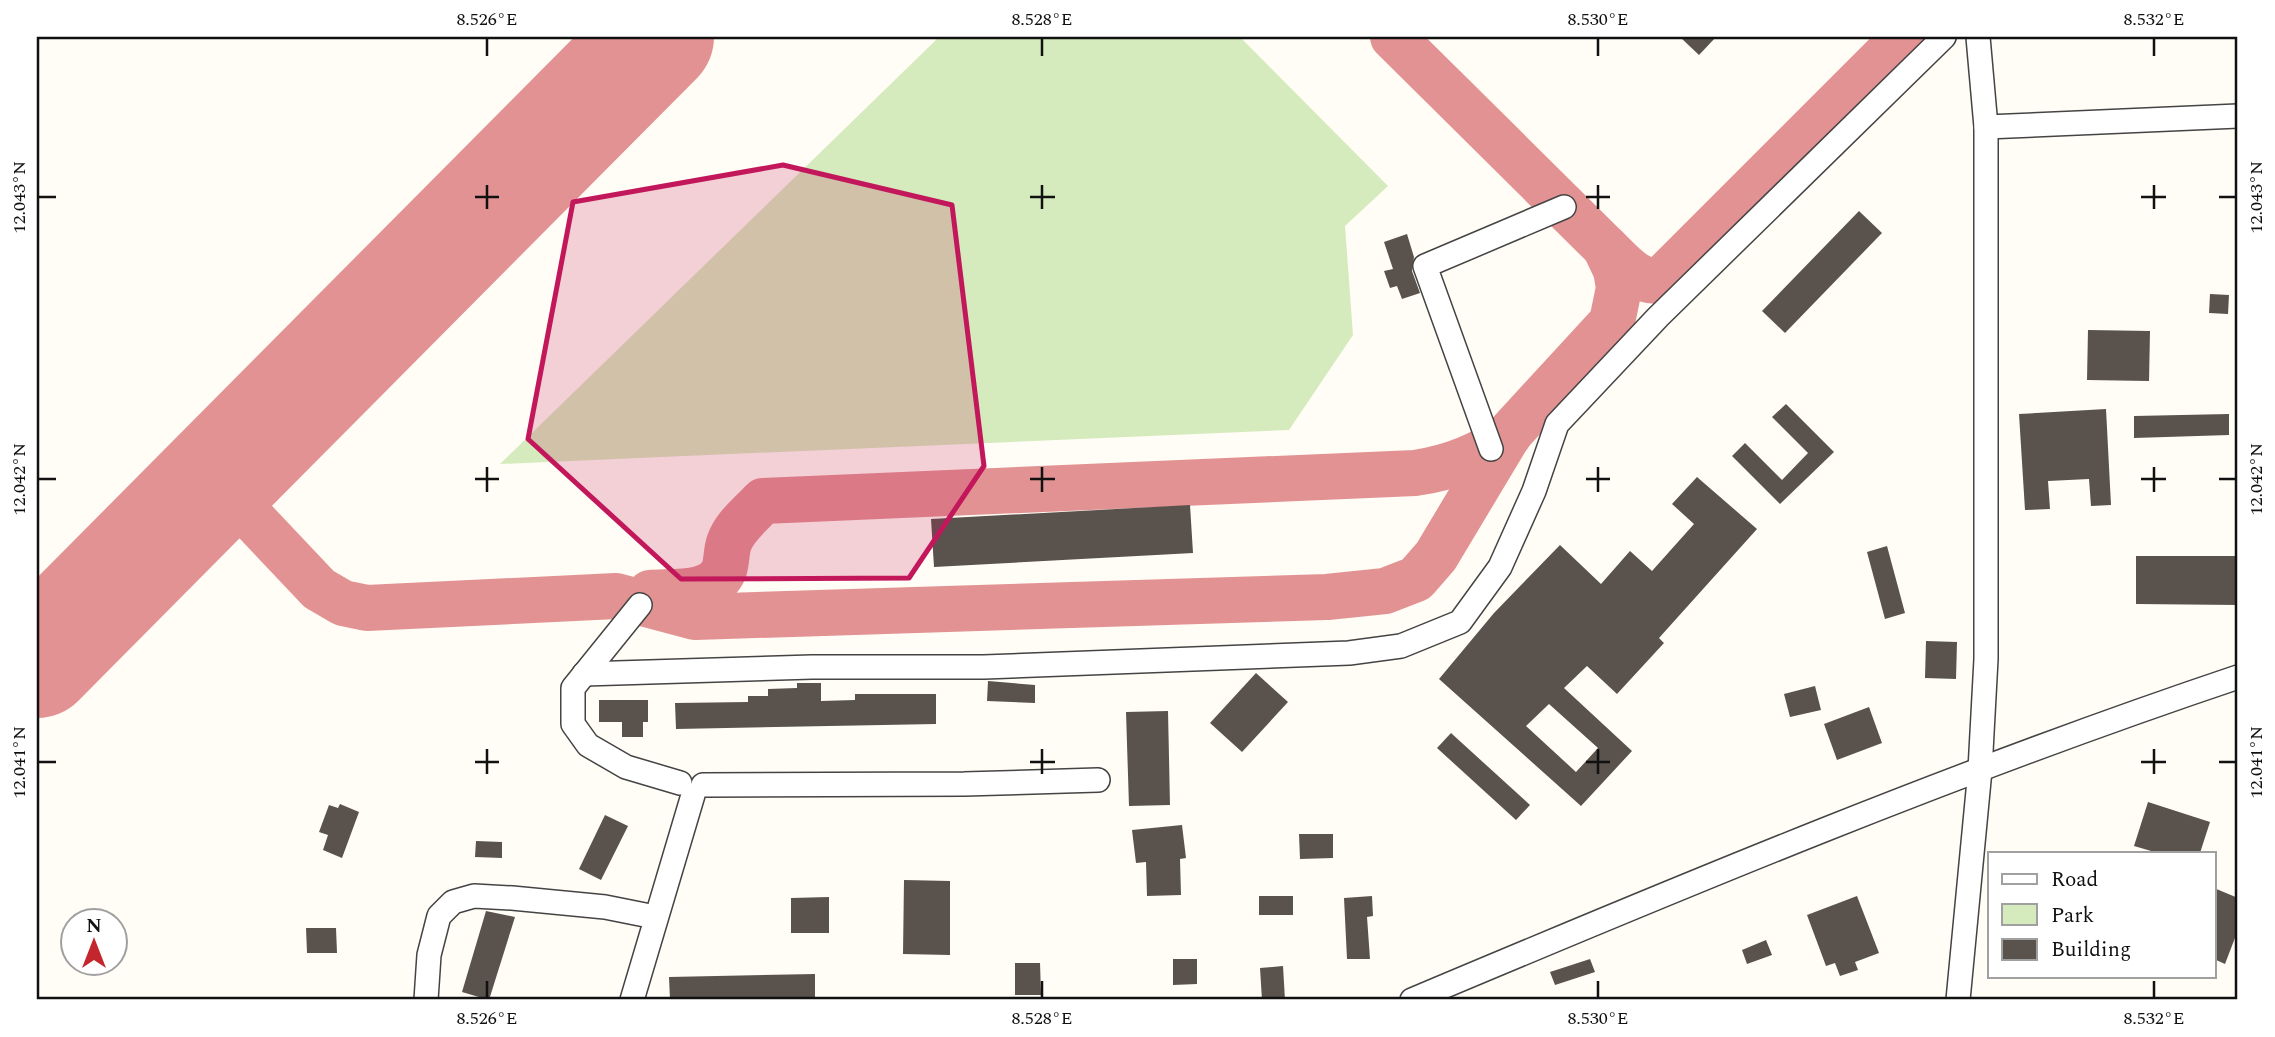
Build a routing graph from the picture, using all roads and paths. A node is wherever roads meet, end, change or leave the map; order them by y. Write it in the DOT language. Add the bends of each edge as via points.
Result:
graph roads {
  1 [pos="1944,37"];
  2 [pos="1978,37"];
  3 [pos="2238,116"];
  4 [pos="1986,127"];
  5 [pos="1564,207"];
  6 [pos="1491,449"];
  7 [pos="640,605"];
  8 [pos="584,674"];
  9 [pos="2238,677"];
  10 [pos="1980,770"];
  11 [pos="1098,780"];
  12 [pos="692,787"];
  13 [pos="655,917"];
  14 [pos="426,1000"];
  15 [pos="632,1000"];
  16 [pos="1412,1000"];
  17 [pos="1958,1000"];
  1 -- 8 [label="street" via="1658,317 1557,424 1534,492 1500,567 1461,622 1401,646 1349,653 984,667"];
  2 -- 4 [label="street"];
  3 -- 4 [label="street"];
  4 -- 10 [label="street" via="1986,659"];
  5 -- 6 [label="street" via="1426,266"];
  7 -- 8 [label="street"];
  8 -- 12 [label="street" via="573,688 573,724 588,745 626,767"];
  9 -- 10 [label="street"];
  10 -- 16 [label="street" via="1724,868"];
  10 -- 17 [label="street"];
  11 -- 12 [label="street"];
  12 -- 13 [label="street" via="670,879"];
  13 -- 14 [label="street" via="512,898 474,896 453,902 439,916 429,955"];
  13 -- 15 [label="street"];
}
